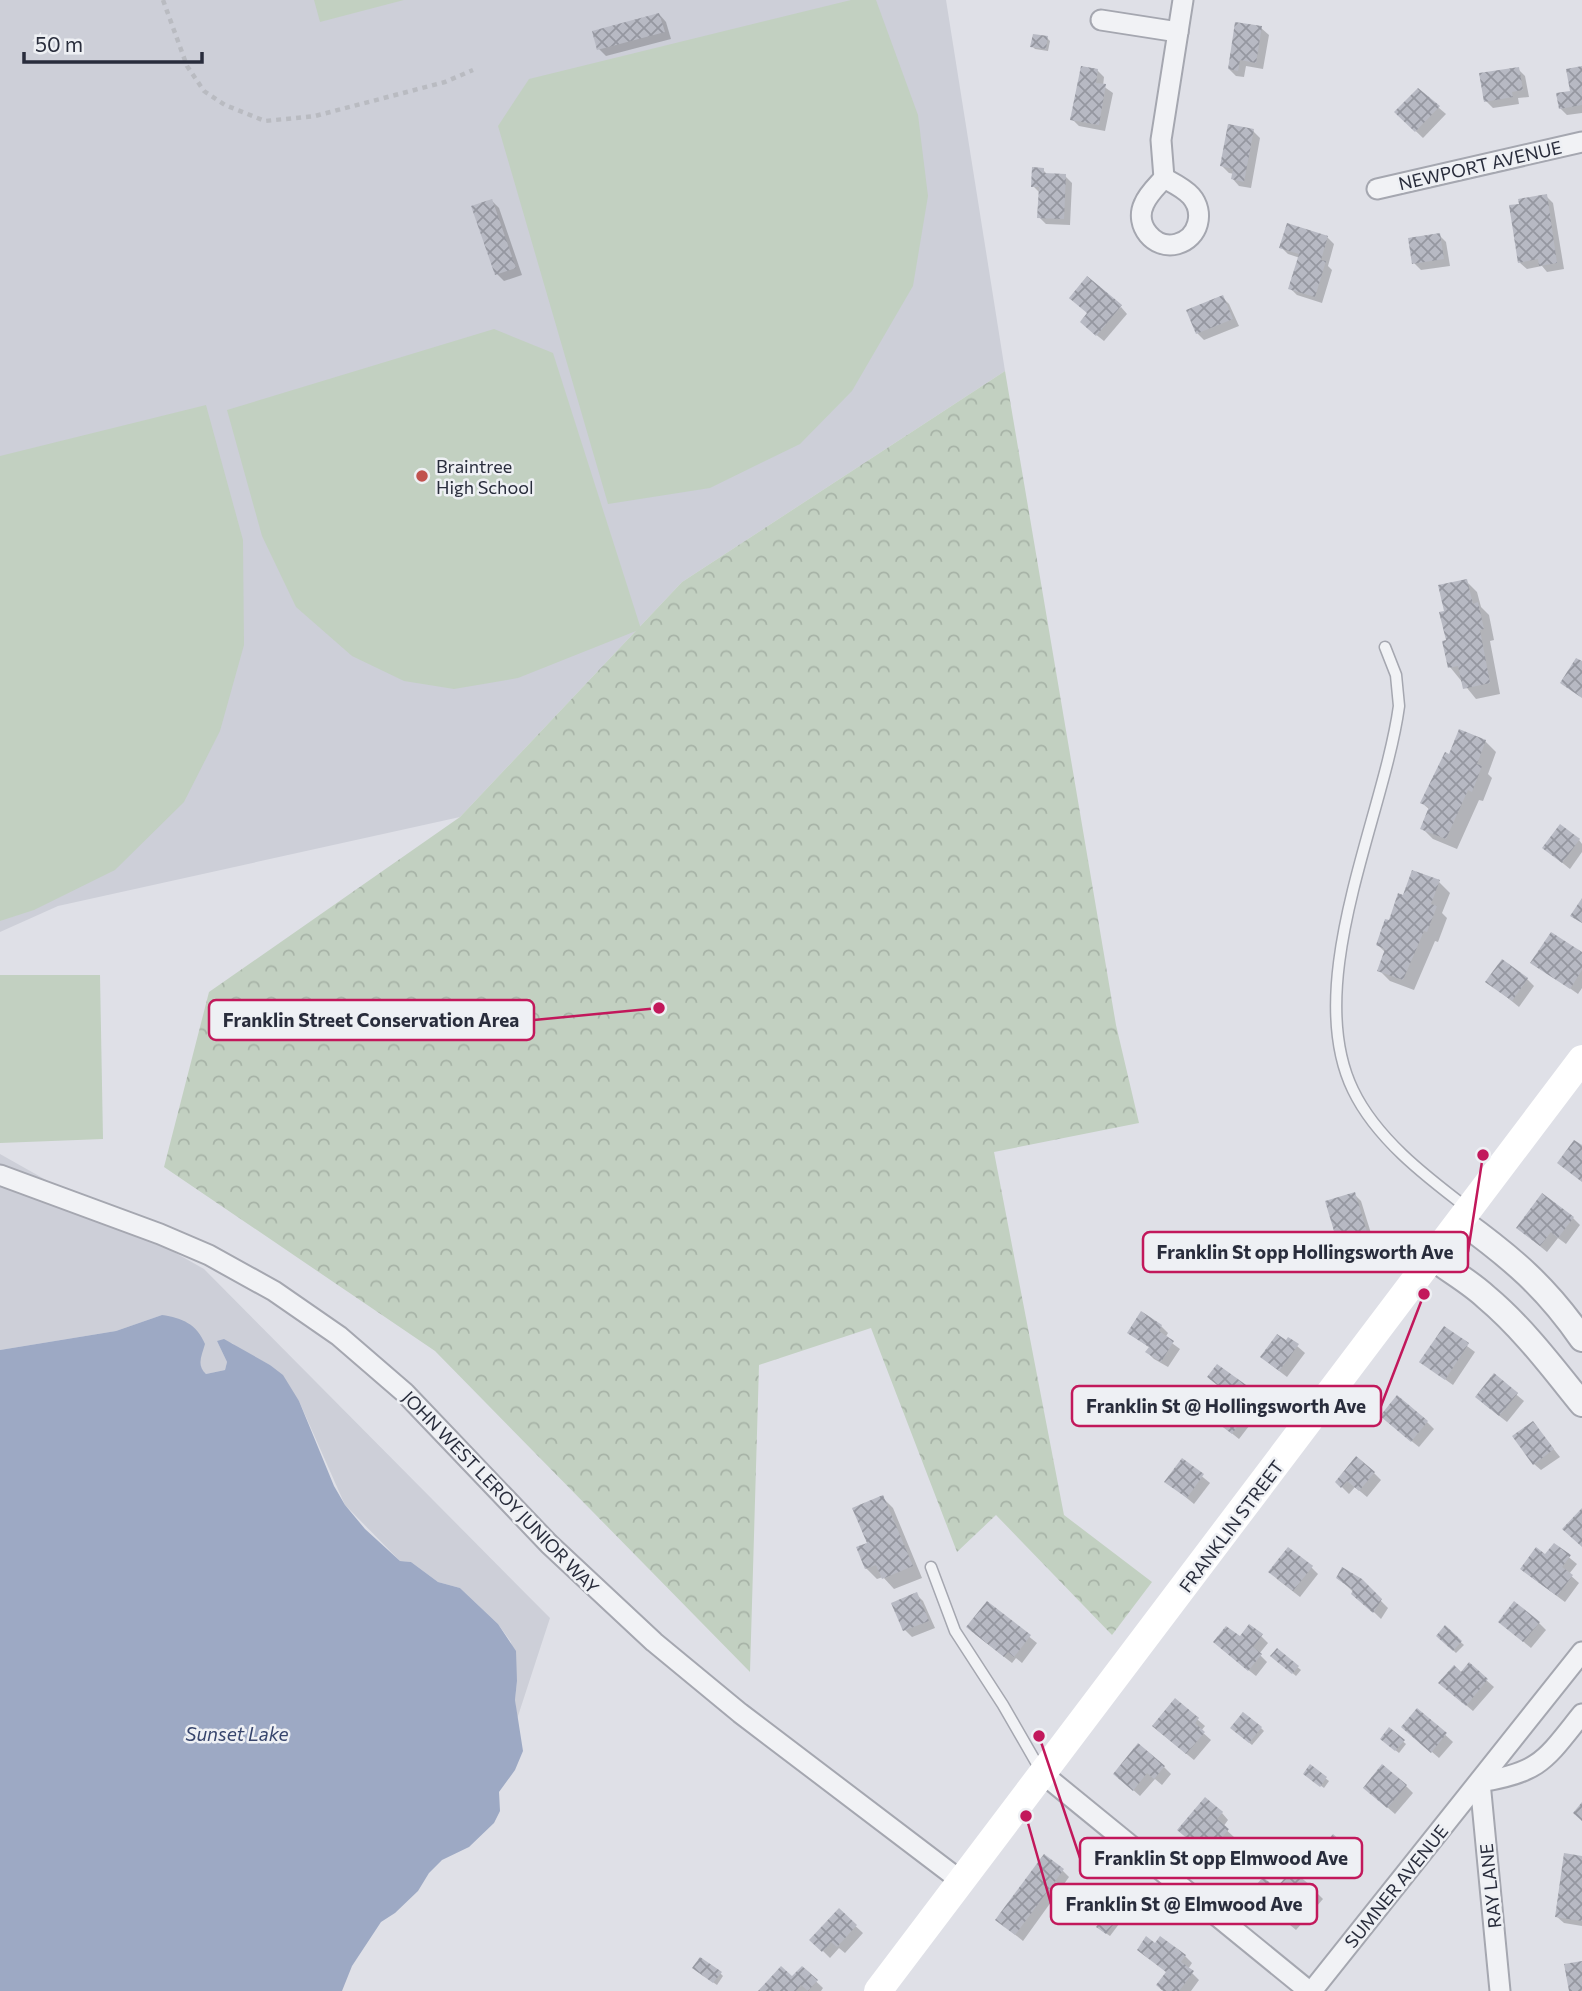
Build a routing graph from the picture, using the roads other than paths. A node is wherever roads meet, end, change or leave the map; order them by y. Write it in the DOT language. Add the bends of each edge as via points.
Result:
graph roads {
  1 [pos="1183,0"];
  2 [pos="1101,20"];
  3 [pos="1178,32"];
  4 [pos="1582,142"];
  5 [pos="1164,178"];
  6 [pos="1377,188"];
  7 [pos="1385,646"];
  8 [pos="1582,1059"];
  9 [pos="0,1175"];
  10 [pos="1465,1215"];
  11 [pos="1433,1258"];
  12 [pos="1582,1339"];
  13 [pos="1582,1404"];
  14 [pos="931,1567"];
  15 [pos="1582,1652"];
  16 [pos="1582,1714"];
  17 [pos="1043,1774"];
  18 [pos="1480,1782"];
  19 [pos="961,1881"];
  20 [pos="877,1991"];
  21 [pos="1311,1991"];
  22 [pos="1500,1991"];
  1 -- 3 [label="street"];
  2 -- 3 [label="street"];
  3 -- 5 [label="street" via="1161,140"];
  4 -- 6 [label="street, NEWPORT AVENUE"];
  7 -- 10 [label="lane" via="1396,675 1399,706 1344,936 1337,992 1339,1043 1353,1090 1379,1128"];
  8 -- 10 [label="main road, FRANKLIN STREET"];
  9 -- 19 [label="street, JOHN WEST LEROY JUNIOR WAY" via="209,1255 252,1277 340,1336 405,1393 541,1536 645,1634 740,1713"];
  10 -- 11 [label="main road, FRANKLIN STREET"];
  10 -- 12 [label="street" via="1529,1273"];
  11 -- 13 [label="street" via="1486,1296"];
  11 -- 17 [label="main road, FRANKLIN STREET"];
  14 -- 17 [label="lane" via="955,1631"];
  15 -- 18 [label="street, SUMNER AVENUE"];
  16 -- 18 [label="street" via="1539,1764"];
  17 -- 19 [label="main road, FRANKLIN STREET"];
  17 -- 21 [label="street"];
  18 -- 21 [label="street, SUMNER AVENUE"];
  18 -- 22 [label="street, RAY LANE"];
  19 -- 20 [label="main road, FRANKLIN STREET"];
}
